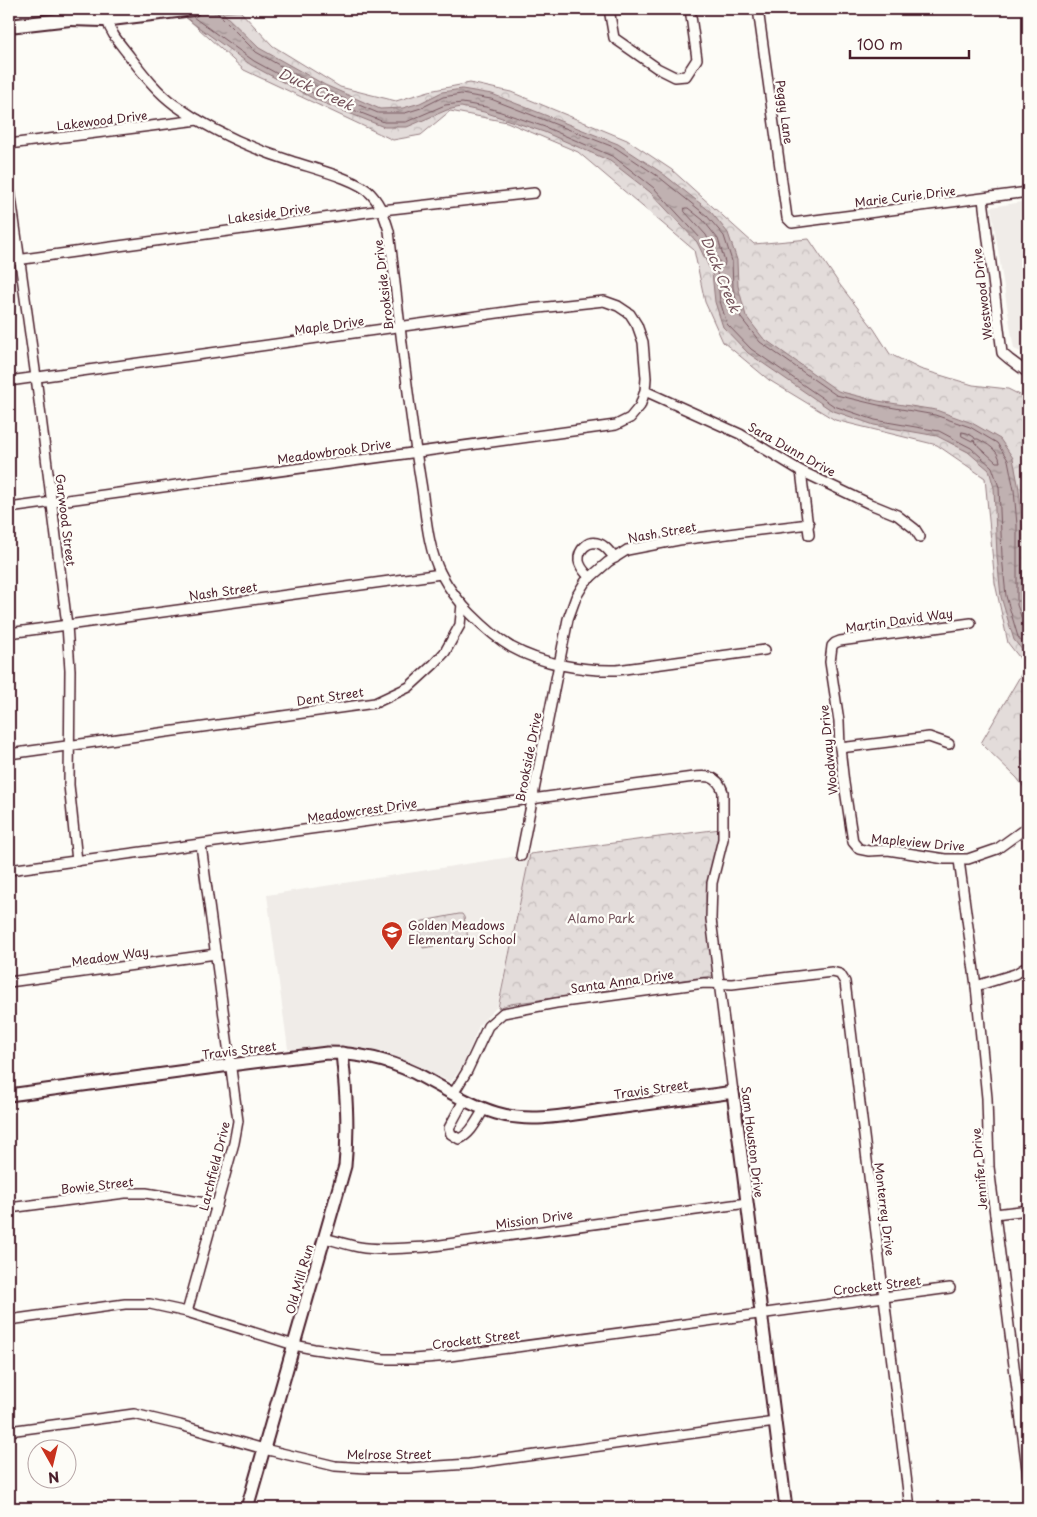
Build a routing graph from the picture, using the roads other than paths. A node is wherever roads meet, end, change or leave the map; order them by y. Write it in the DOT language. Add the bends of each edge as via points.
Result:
graph roads {
  1 [pos="193,9"];
  2 [pos="609,9"];
  3 [pos="690,9"];
  4 [pos="758,9"];
  5 [pos="108,14"];
  6 [pos="9,26"];
  7 [pos="198,120"];
  8 [pos="9,144"];
  9 [pos="9,183"];
  10 [pos="534,192"];
  11 [pos="1028,192"];
  12 [pos="983,199"];
  13 [pos="382,210"];
  14 [pos="787,218"];
  15 [pos="20,260"];
  16 [pos="9,261"];
  17 [pos="400,327"];
  18 [pos="1028,372"];
  19 [pos="36,377"];
  20 [pos="9,381"];
  21 [pos="645,390"];
  22 [pos="416,453"];
  23 [pos="801,471"];
  24 [pos="52,502"];
  25 [pos="9,508"];
  26 [pos="809,524"];
  27 [pos="809,535"];
  28 [pos="920,538"];
  29 [pos="615,558"];
  30 [pos="441,574"];
  31 [pos="590,578"];
  32 [pos="462,604"];
  33 [pos="971,623"];
  34 [pos="67,625"];
  35 [pos="9,633"];
  36 [pos="832,646"];
  37 [pos="765,650"];
  38 [pos="559,664"];
  39 [pos="949,744"];
  40 [pos="69,746"];
  41 [pos="840,748"];
  42 [pos="9,754"];
  43 [pos="718,781"];
  44 [pos="532,799"];
  45 [pos="1026,828"];
  46 [pos="201,845"];
  47 [pos="859,849"];
  48 [pos="521,856"];
  49 [pos="959,860"];
  50 [pos="77,861"];
  51 [pos="9,870"];
  52 [pos="216,954"];
  53 [pos="1028,966"];
  54 [pos="840,974"];
  55 [pos="9,982"];
  56 [pos="719,982"];
  57 [pos="976,986"];
  58 [pos="342,1053"];
  59 [pos="230,1065"];
  60 [pos="733,1092"];
  61 [pos="453,1094"];
  62 [pos="9,1095"];
  63 [pos="464,1100"];
  64 [pos="484,1109"];
  65 [pos="747,1203"];
  66 [pos="217,1205"];
  67 [pos="9,1208"];
  68 [pos="1028,1210"];
  69 [pos="995,1214"];
  70 [pos="325,1238"];
  71 [pos="950,1288"];
  72 [pos="883,1297"];
  73 [pos="187,1312"];
  74 [pos="761,1313"];
  75 [pos="9,1320"];
  76 [pos="294,1345"];
  77 [pos="775,1422"];
  78 [pos="1025,1424"];
  79 [pos="9,1431"];
  80 [pos="264,1449"];
  81 [pos="1028,1477"];
  82 [pos="246,1508"];
  83 [pos="786,1508"];
  84 [pos="910,1508"];
  1 -- 5 [label="main road"];
  2 -- 3 [label="street" via="614,38 675,77 686,76 697,59"];
  4 -- 14 [label="street, Peggy Lane"];
  5 -- 6 [label="main road"];
  5 -- 7 [label="street, Brookside Drive" via="113,35 139,68 174,105"];
  7 -- 8 [label="street, Lakewood Drive"];
  7 -- 13 [label="street, Brookside Drive" via="268,154 358,184 371,193"];
  9 -- 15 [label="street, Garwood Street"];
  10 -- 13 [label="street, Lakeside Drive"];
  11 -- 12 [label="street, Marie Curie Drive"];
  12 -- 14 [label="street, Marie Curie Drive" via="792,223"];
  12 -- 18 [label="street, Westwood Drive" via="1002,353"];
  13 -- 15 [label="street, Lakeside Drive"];
  13 -- 17 [label="street, Brookside Drive" via="389,231"];
  15 -- 16 [label="street, Lakeside Drive"];
  15 -- 19 [label="street, Garwood Street"];
  17 -- 19 [label="street, Maple Drive"];
  17 -- 21 [label="street, Maple Drive" via="604,301 630,314 638,325 643,342"];
  17 -- 22 [label="street, Brookside Drive"];
  19 -- 20 [label="street, Maple Drive"];
  19 -- 24 [label="street, Garwood Street"];
  21 -- 22 [label="street, Meadowbrook Drive" via="640,406 630,418 616,425"];
  21 -- 23 [label="street, Sara Dunn Drive" via="740,434"];
  22 -- 24 [label="street, Meadowbrook Drive"];
  22 -- 30 [label="street, Brookside Drive" via="431,549"];
  23 -- 26 [label="street"];
  23 -- 28 [label="street, Sara Dunn Drive" via="897,515 915,529"];
  24 -- 25 [label="street, Meadowbrook Drive"];
  24 -- 34 [label="street, Garwood Street"];
  26 -- 27 [label="street"];
  26 -- 29 [label="street, Nash Street" via="679,540 627,550"];
  29 -- 31 [label="street, Nash Street"];
  29 -- 31 [label="street" via="597,543 584,546 579,561"];
  30 -- 32 [label="street, Brookside Drive"];
  30 -- 34 [label="street, Nash Street"];
  31 -- 38 [label="street, Nash Street" via="576,597 568,619"];
  32 -- 38 [label="street" via="484,627 512,647"];
  32 -- 40 [label="street, Dent Street" via="460,625 445,652 409,687 375,703"];
  33 -- 36 [label="street, Martin David Way" via="840,641"];
  34 -- 35 [label="street, Nash Street"];
  34 -- 40 [label="street, Garwood Street"];
  36 -- 41 [label="street, Woodway Drive" via="830,662"];
  37 -- 38 [label="street" via="617,670"];
  38 -- 44 [label="street, Brookside Drive"];
  39 -- 41 [label="street" via="929,737"];
  40 -- 42 [label="street, Dent Street"];
  40 -- 50 [label="street, Garwood Street" via="69,785"];
  41 -- 47 [label="street, Woodway Drive" via="853,842"];
  43 -- 44 [label="street, Meadowcrest Drive" via="706,776"];
  43 -- 56 [label="street, Sam Houston Drive" via="723,792 723,839 712,883 711,919"];
  44 -- 46 [label="street, Meadowcrest Drive"];
  44 -- 48 [label="street, Brookside Drive"];
  45 -- 49 [label="street, Mapleview Drive" via="997,849"];
  46 -- 50 [label="street, Meadowcrest Drive"];
  46 -- 52 [label="street, Larchfield Drive"];
  47 -- 49 [label="street, Mapleview Drive" via="904,851"];
  49 -- 57 [label="street, Jennifer Drive"];
  50 -- 51 [label="street, Meadowcrest Drive"];
  52 -- 55 [label="street, Meadow Way"];
  52 -- 59 [label="street, Larchfield Drive"];
  53 -- 57 [label="street" via="1015,974"];
  54 -- 56 [label="street, Santa Anna Drive" via="832,972 732,984"];
  54 -- 72 [label="street, Monterrey Drive" via="844,982"];
  56 -- 60 [label="street, Sam Houston Drive"];
  56 -- 61 [label="street, Santa Anna Drive" via="503,1013 488,1026"];
  57 -- 69 [label="street, Jennifer Drive"];
  58 -- 59 [label="street, Travis Street"];
  58 -- 61 [label="street, Travis Street" via="377,1059 413,1072"];
  58 -- 70 [label="street, Old Mill Run" via="348,1141 345,1166"];
  59 -- 62 [label="street, Travis Street"];
  59 -- 66 [label="street, Larchfield Drive" via="238,1120"];
  60 -- 64 [label="street, Travis Street" via="554,1116 522,1118"];
  60 -- 65 [label="street, Sam Houston Drive"];
  61 -- 63 [label="street, Travis Street"];
  63 -- 64 [label="street, Travis Street"];
  63 -- 64 [label="street" via="450,1128 451,1134 459,1139 471,1130"];
  65 -- 70 [label="street, Mission Drive" via="426,1246 368,1248"];
  65 -- 74 [label="street, Sam Houston Drive"];
  66 -- 67 [label="street, Bowie Street" via="146,1193 125,1193"];
  66 -- 73 [label="street, Larchfield Drive"];
  68 -- 69 [label="street"];
  69 -- 78 [label="street, Jennifer Drive"];
  70 -- 76 [label="street, Old Mill Run"];
  71 -- 72 [label="street, Crockett Street"];
  72 -- 74 [label="street, Crockett Street"];
  72 -- 84 [label="street, Monterrey Drive"];
  73 -- 75 [label="street, Crockett Street" via="150,1304 125,1304"];
  73 -- 76 [label="street, Crockett Street"];
  74 -- 76 [label="street, Crockett Street" via="413,1359 384,1359"];
  74 -- 77 [label="street, Sam Houston Drive"];
  76 -- 80 [label="street, Old Mill Run"];
  77 -- 80 [label="street, Melrose Street" via="469,1464 408,1468 335,1466"];
  77 -- 83 [label="street, Sam Houston Drive"];
  78 -- 81 [label="street, Jennifer Drive"];
  79 -- 80 [label="street, Melrose Street" via="134,1414"];
  80 -- 82 [label="street, Old Mill Run"];
}
